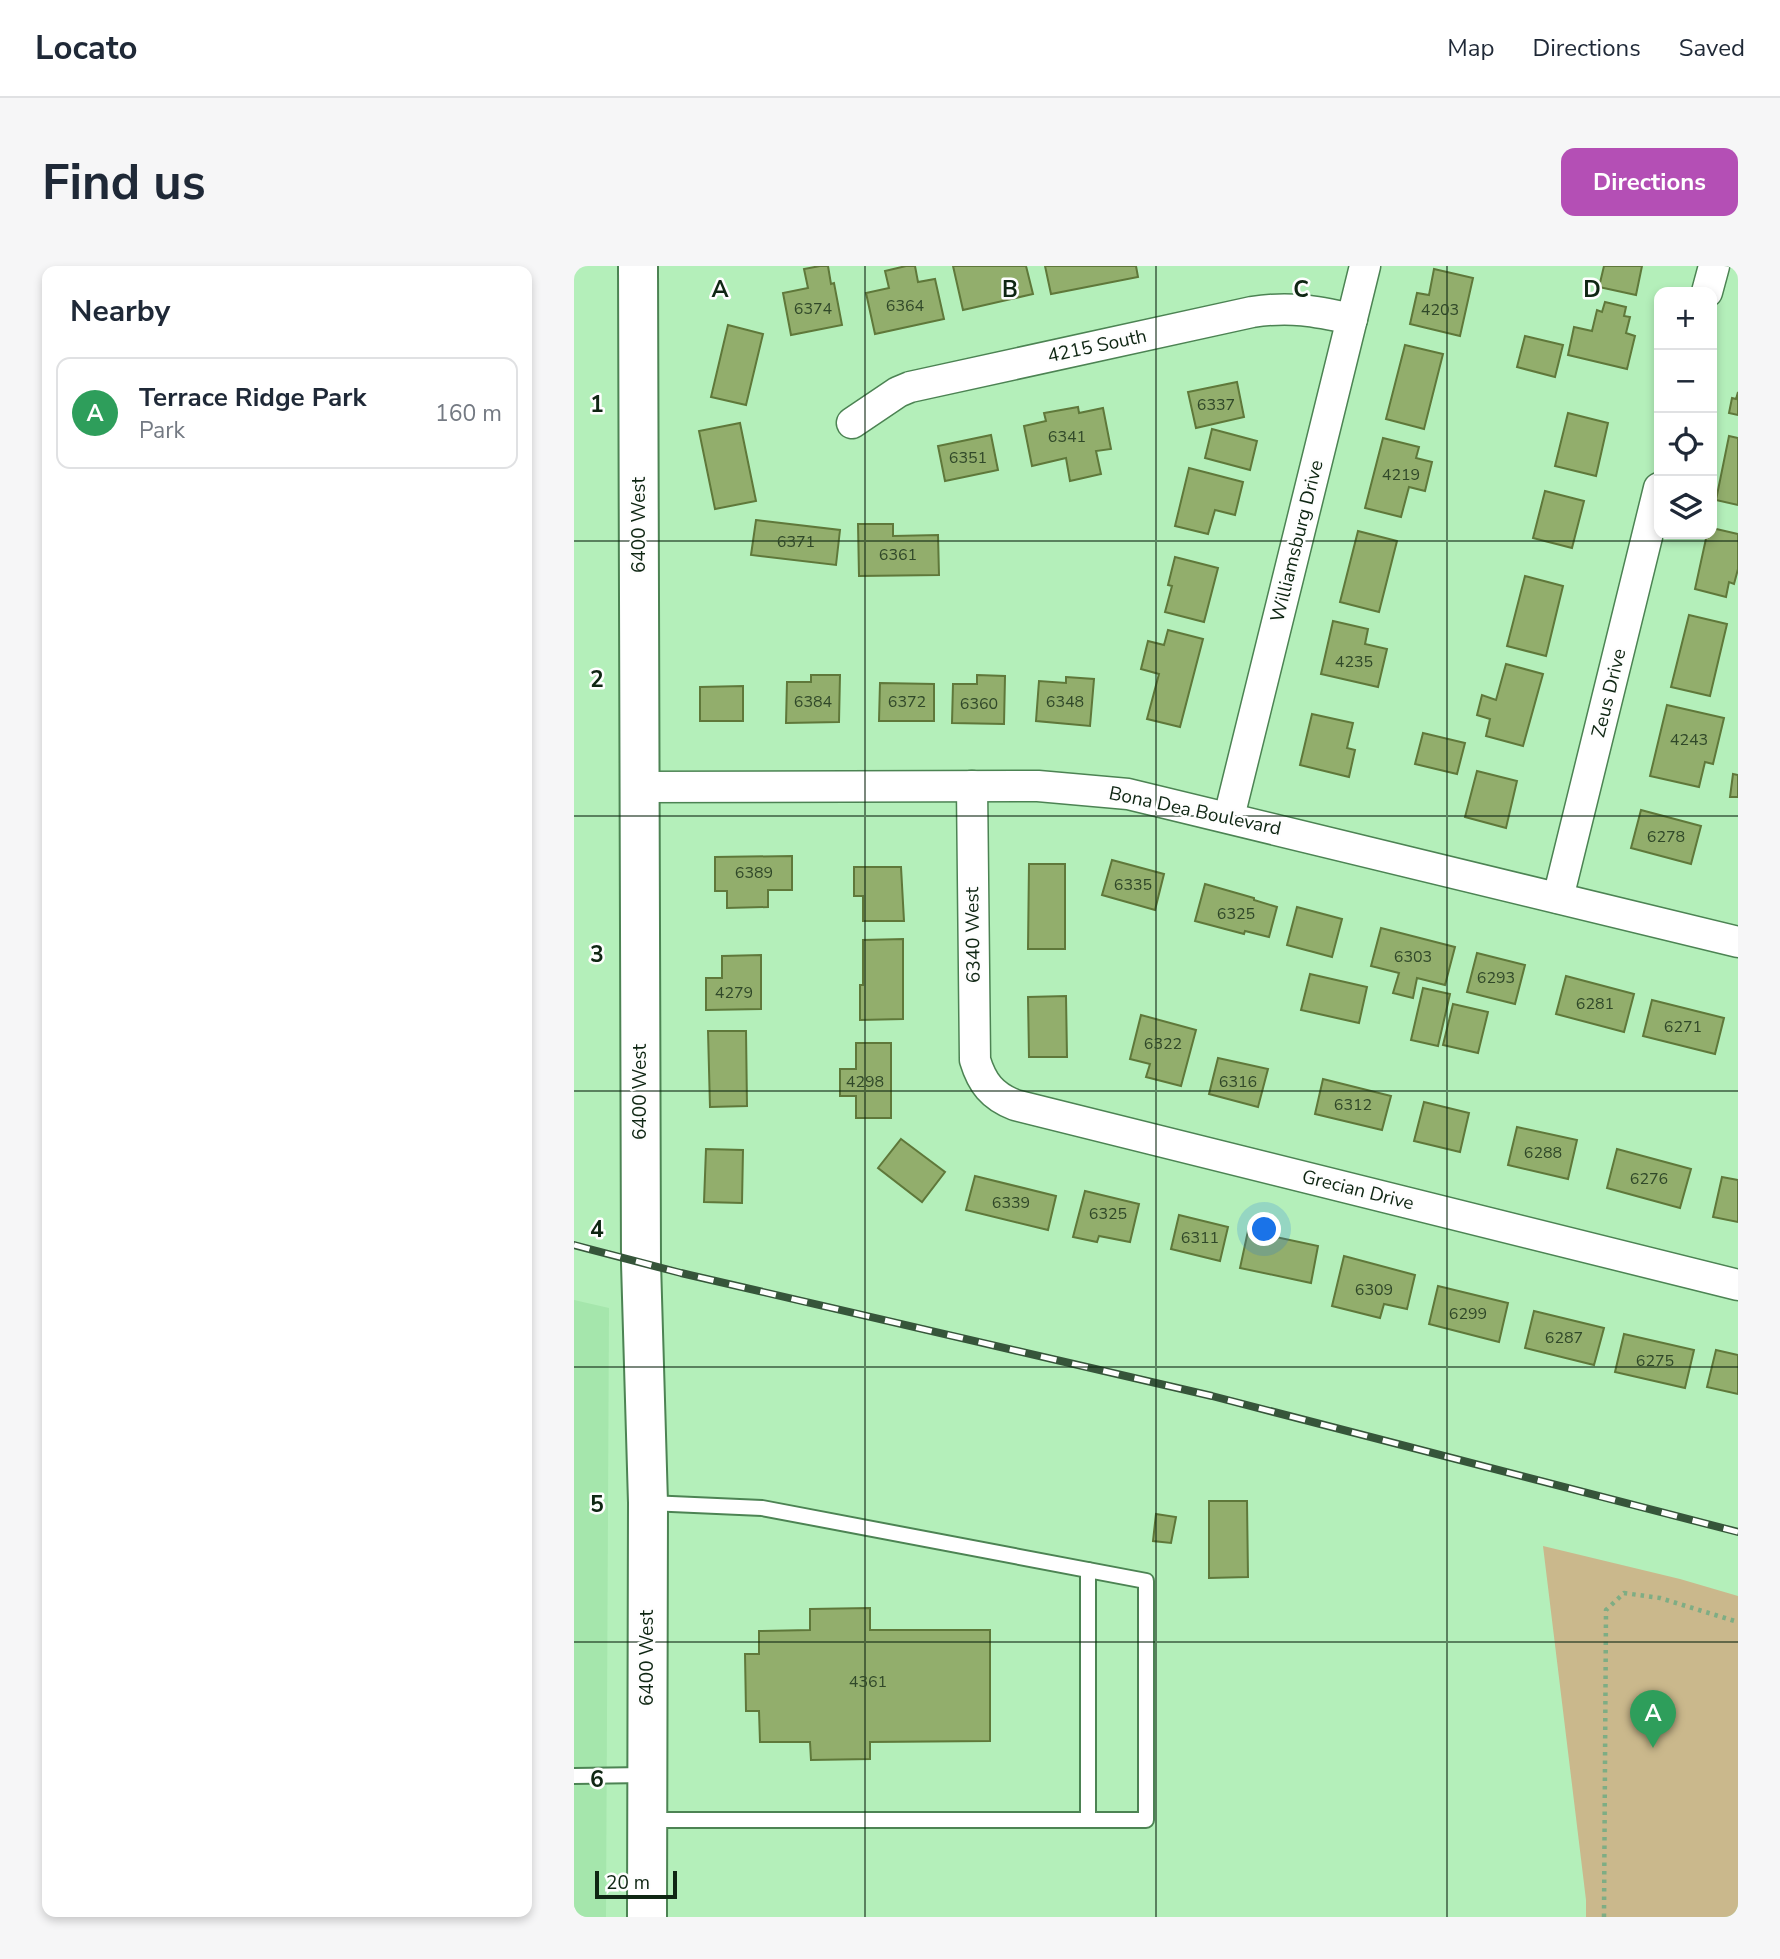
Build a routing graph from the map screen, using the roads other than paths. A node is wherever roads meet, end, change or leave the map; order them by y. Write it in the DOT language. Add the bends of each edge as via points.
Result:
graph roads {
  1 [pos="638,266"];
  2 [pos="1365,266"];
  3 [pos="1714,266"];
  4 [pos="1708,287"];
  5 [pos="1352,319"];
  6 [pos="852,424"];
  7 [pos="1654,508"];
  8 [pos="972,786"];
  9 [pos="639,787"];
  10 [pos="1229,817"];
  11 [pos="1558,898"];
  12 [pos="1738,942"];
  13 [pos="984,1084"];
  14 [pos="1738,1285"];
  15 [pos="648,1503"];
  16 [pos="1088,1570"];
  17 [pos="647,1775"];
  18 [pos="574,1776"];
  19 [pos="647,1820"];
  20 [pos="1088,1820"];
  21 [pos="647,1917"];
  1 -- 9 [label="street, 6400 West"];
  2 -- 5 [label="street, Williamsburg Drive"];
  3 -- 4 [label="street"];
  5 -- 6 [label="street, 4215 South" via="1303,309 1252,312 910,387"];
  5 -- 10 [label="street, Williamsburg Drive"];
  7 -- 11 [label="street, Zeus Drive"];
  8 -- 9 [label="street, Bona Dea Boulevard"];
  8 -- 10 [label="street, Bona Dea Boulevard" via="1105,791"];
  8 -- 13 [label="street, 6340 West" via="974,1047"];
  9 -- 15 [label="street, 6400 West" via="640,1263"];
  10 -- 11 [label="street, Bona Dea Boulevard"];
  11 -- 12 [label="street, Bona Dea Boulevard"];
  13 -- 14 [label="street, Grecian Drive" via="1014,1105"];
  15 -- 16 [label="lane" via="762,1508"];
  15 -- 17 [label="street, 6400 West"];
  16 -- 20 [label="lane"];
  16 -- 20 [label="lane" via="1146,1581 1146,1820"];
  17 -- 18 [label="lane"];
  17 -- 19 [label="street, 6400 West"];
  19 -- 20 [label="lane"];
  19 -- 21 [label="street, 6400 West"];
}
